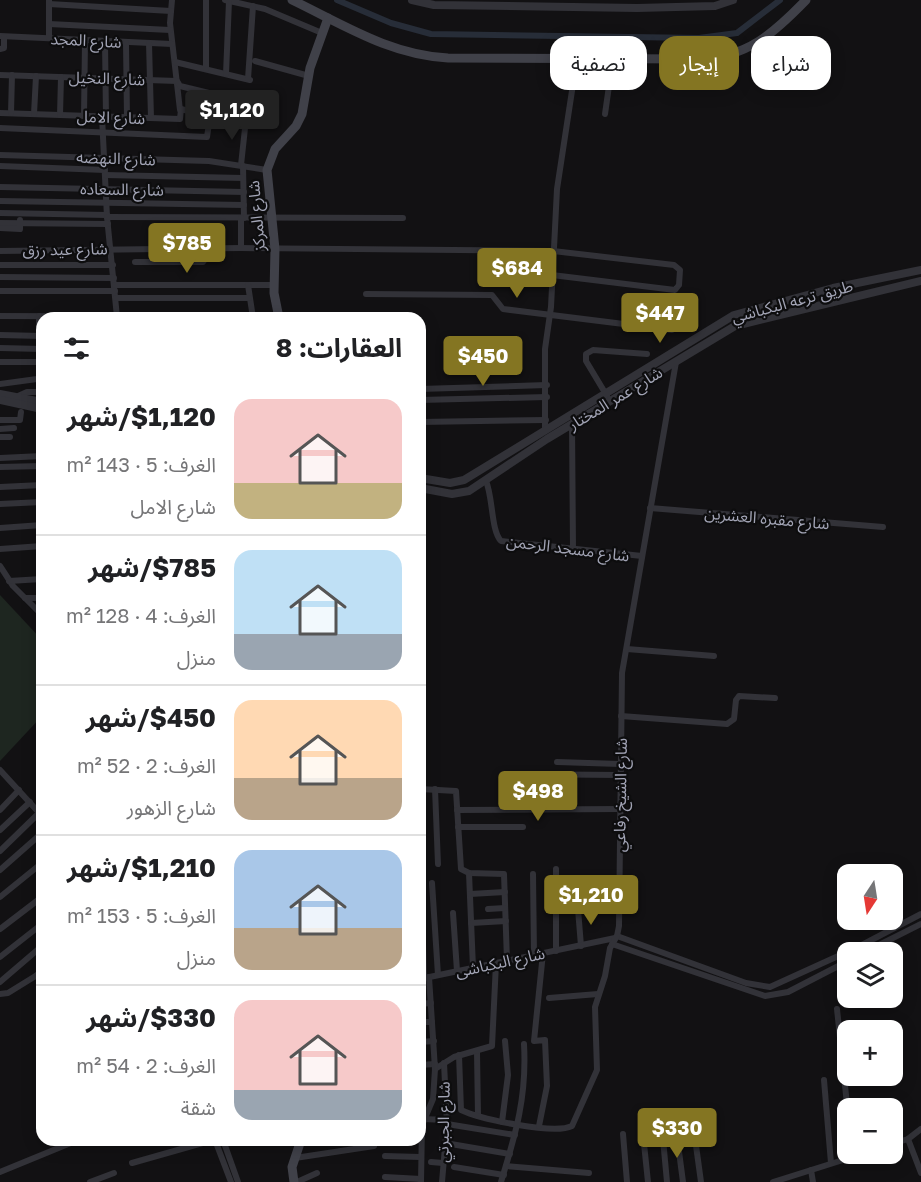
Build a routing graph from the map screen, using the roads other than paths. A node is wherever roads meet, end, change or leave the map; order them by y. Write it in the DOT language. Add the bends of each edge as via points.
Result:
graph roads {
  1 [pos="172,0"];
  2 [pos="206,0"];
  3 [pos="227,0"];
  4 [pos="292,0"];
  5 [pos="412,0"];
  6 [pos="733,0"];
  7 [pos="806,0"];
  8 [pos="49,2"];
  9 [pos="253,6"];
  10 [pos="171,11"];
  11 [pos="328,18"];
  12 [pos="49,24"];
  13 [pos="170,30"];
  14 [pos="322,33"];
  15 [pos="2,37"];
  16 [pos="49,38"];
  17 [pos="85,41"];
  18 [pos="105,42"];
  19 [pos="126,43"];
  20 [pos="150,43"];
  21 [pos="172,44"];
  22 [pos="0,49"];
  23 [pos="550,58"];
  24 [pos="647,58"];
  25 [pos="255,61"];
  26 [pos="175,62"];
  27 [pos="206,69"];
  28 [pos="226,74"];
  29 [pos="0,75"];
  30 [pos="12,75"];
  31 [pos="36,76"];
  32 [pos="61,76"];
  33 [pos="309,76"];
  34 [pos="85,77"];
  35 [pos="106,78"];
  36 [pos="126,79"];
  37 [pos="150,80"];
  38 [pos="177,81"];
  39 [pos="572,90"];
  40 [pos="608,90"];
  41 [pos="246,102"];
  42 [pos="180,110"];
  43 [pos="0,113"];
  44 [pos="11,113"];
  45 [pos="34,114"];
  46 [pos="605,114"];
  47 [pos="60,115"];
  48 [pos="84,116"];
  49 [pos="104,117"];
  50 [pos="127,117"];
  51 [pos="210,117"];
  52 [pos="151,118"];
  53 [pos="0,128"];
  54 [pos="103,132"];
  55 [pos="0,155"];
  56 [pos="104,158"];
  57 [pos="0,166"];
  58 [pos="242,166"];
  59 [pos="267,170"];
  60 [pos="105,172"];
  61 [pos="243,178"];
  62 [pos="0,187"];
  63 [pos="106,189"];
  64 [pos="244,192"];
  65 [pos="0,201"];
  66 [pos="107,203"];
  67 [pos="244,205"];
  68 [pos="0,213"];
  69 [pos="21,213"];
  70 [pos="271,217"];
  71 [pos="108,218"];
  72 [pos="242,218"];
  73 [pos="403,218"];
  74 [pos="0,223"];
  75 [pos="20,223"];
  76 [pos="0,228"];
  77 [pos="206,248"];
  78 [pos="241,248"];
  79 [pos="111,249"];
  80 [pos="275,249"];
  81 [pos="0,251"];
  82 [pos="553,251"];
  83 [pos="135,262"];
  84 [pos="0,265"];
  85 [pos="112,265"];
  86 [pos="921,270"];
  87 [pos="552,275"];
  88 [pos="0,277"];
  89 [pos="114,278"];
  90 [pos="921,280"];
  91 [pos="248,285"];
  92 [pos="274,285"];
  93 [pos="0,291"];
  94 [pos="115,291"];
  95 [pos="366,294"];
  96 [pos="835,294"];
  97 [pos="249,298"];
  98 [pos="117,312"];
  99 [pos="252,312"];
  100 [pos="278,312"];
  101 [pos="550,314"];
  102 [pos="0,316"];
  103 [pos="36,316"];
  104 [pos="672,330"];
  105 [pos="0,335"];
  106 [pos="36,336"];
  107 [pos="702,339"];
  108 [pos="0,348"];
  109 [pos="36,348"];
  110 [pos="647,354"];
  111 [pos="0,362"];
  112 [pos="36,362"];
  113 [pos="676,362"];
  114 [pos="36,379"];
  115 [pos="19,381"];
  116 [pos="0,384"];
  117 [pos="547,385"];
  118 [pos="426,389"];
  119 [pos="36,393"];
  120 [pos="0,394"];
  121 [pos="18,396"];
  122 [pos="547,397"];
  123 [pos="608,398"];
  124 [pos="0,400"];
  125 [pos="36,400"];
  126 [pos="426,400"];
  127 [pos="36,408"];
  128 [pos="587,410"];
  129 [pos="21,412"];
  130 [pos="0,420"];
  131 [pos="426,422"];
  132 [pos="572,423"];
  133 [pos="14,428"];
  134 [pos="0,429"];
  135 [pos="544,432"];
  136 [pos="0,437"];
  137 [pos="10,437"];
  138 [pos="36,456"];
  139 [pos="0,458"];
  140 [pos="36,466"];
  141 [pos="0,467"];
  142 [pos="426,479"];
  143 [pos="486,481"];
  144 [pos="36,485"];
  145 [pos="0,487"];
  146 [pos="426,489"];
  147 [pos="36,502"];
  148 [pos="0,504"];
  149 [pos="650,508"];
  150 [pos="36,525"];
  151 [pos="883,527"];
  152 [pos="0,528"];
  153 [pos="36,546"];
  154 [pos="573,548"];
  155 [pos="0,549"];
  156 [pos="642,556"];
  157 [pos="0,566"];
  158 [pos="36,579"];
  159 [pos="9,581"];
  160 [pos="24,598"];
  161 [pos="36,598"];
  162 [pos="36,609"];
  163 [pos="627,649"];
  164 [pos="714,656"];
  165 [pos="775,698"];
  166 [pos="621,716"];
  167 [pos="557,762"];
  168 [pos="620,764"];
  169 [pos="1,774"];
  170 [pos="508,774"];
  171 [pos="620,776"];
  172 [pos="426,789"];
  173 [pos="435,789"];
  174 [pos="19,790"];
  175 [pos="30,802"];
  176 [pos="36,809"];
  177 [pos="619,809"];
  178 [pos="0,810"];
  179 [pos="458,810"];
  180 [pos="36,815"];
  181 [pos="458,827"];
  182 [pos="523,827"];
  183 [pos="0,830"];
  184 [pos="36,837"];
  185 [pos="0,851"];
  186 [pos="438,864"];
  187 [pos="36,868"];
  188 [pos="556,868"];
  189 [pos="0,870"];
  190 [pos="469,873"];
  191 [pos="533,873"];
  192 [pos="432,883"];
  193 [pos="505,892"];
  194 [pos="470,894"];
  195 [pos="0,897"];
  196 [pos="36,902"];
  197 [pos="505,908"];
  198 [pos="488,909"];
  199 [pos="578,909"];
  200 [pos="453,913"];
  201 [pos="921,914"];
  202 [pos="913,918"];
  203 [pos="506,921"];
  204 [pos="471,923"];
  205 [pos="919,925"];
  206 [pos="0,929"];
  207 [pos="36,929"];
  208 [pos="615,940"];
  209 [pos="886,942"];
  210 [pos="580,946"];
  211 [pos="36,951"];
  212 [pos="556,951"];
  213 [pos="543,953"];
  214 [pos="534,955"];
  215 [pos="0,957"];
  216 [pos="507,961"];
  217 [pos="495,963"];
  218 [pos="837,967"];
  219 [pos="473,968"];
  220 [pos="458,971"];
  221 [pos="438,975"];
  222 [pos="426,978"];
  223 [pos="789,980"];
  224 [pos="36,981"];
  225 [pos="0,982"];
  226 [pos="426,985"];
  227 [pos="793,989"];
  228 [pos="0,994"];
  229 [pos="598,994"];
  230 [pos="549,998"];
  231 [pos="426,1003"];
  232 [pos="431,1003"];
  233 [pos="837,1009"];
  234 [pos="426,1022"];
  235 [pos="432,1022"];
  236 [pos="434,1041"];
  237 [pos="505,1041"];
  238 [pos="426,1042"];
  239 [pos="524,1044"];
  240 [pos="477,1052"];
  241 [pos="459,1055"];
  242 [pos="444,1063"];
  243 [pos="426,1065"];
  244 [pos="435,1066"];
  245 [pos="824,1080"];
  246 [pos="846,1098"];
  247 [pos="426,1110"];
  248 [pos="478,1116"];
  249 [pos="426,1118"];
  250 [pos="447,1122"];
  251 [pos="502,1122"];
  252 [pos="518,1125"];
  253 [pos="539,1126"];
  254 [pos="921,1129"];
  255 [pos="660,1130"];
  256 [pos="623,1134"];
  257 [pos="643,1134"];
  258 [pos="515,1136"];
  259 [pos="908,1138"];
  260 [pos="663,1139"];
  261 [pos="903,1140"];
  262 [pos="445,1143"];
  263 [pos="678,1144"];
  264 [pos="63,1146"];
  265 [pos="193,1146"];
  266 [pos="218,1146"];
  267 [pos="224,1146"];
  268 [pos="299,1146"];
  269 [pos="374,1146"];
  270 [pos="420,1146"];
  271 [pos="510,1154"];
  272 [pos="386,1156"];
  273 [pos="420,1157"];
  274 [pos="295,1158"];
  275 [pos="227,1161"];
  276 [pos="837,1161"];
  277 [pos="430,1162"];
  278 [pos="132,1163"];
  279 [pos="443,1163"];
  280 [pos="831,1163"];
  281 [pos="506,1166"];
  282 [pos="454,1167"];
  283 [pos="811,1170"];
  284 [pos="0,1172"];
  285 [pos="114,1173"];
  286 [pos="317,1173"];
  287 [pos="589,1173"];
  288 [pos="921,1173"];
  289 [pos="385,1177"];
  290 [pos="502,1178"];
  291 [pos="421,1180"];
  292 [pos="90,1182"];
  293 [pos="231,1182"];
  294 [pos="238,1182"];
  295 [pos="295,1182"];
  296 [pos="442,1182"];
  297 [pos="627,1182"];
  298 [pos="648,1182"];
  299 [pos="667,1182"];
  300 [pos="683,1182"];
  301 [pos="701,1182"];
  302 [pos="773,1182"];
  303 [pos="813,1182"];
  1 -- 10 [label="street"];
  2 -- 27 [label="street"];
  3 -- 9 [label="street"];
  3 -- 28 [label="street"];
  4 -- 11 [label="main road"];
  5 -- 6 [label="street" via="434,5 614,8 715,6"];
  7 -- 24 [label="main road" via="770,36 728,56"];
  8 -- 10 [label="street"];
  8 -- 12 [label="street"];
  9 -- 14 [label="street"];
  9 -- 28 [label="street" via="249,80"];
  10 -- 13 [label="street"];
  11 -- 14 [label="main road, شارع المركز"];
  11 -- 23 [label="main road" via="386,46 419,55"];
  12 -- 13 [label="street"];
  12 -- 16 [label="street"];
  13 -- 21 [label="street"];
  14 -- 33 [label="main road, شارع المركز"];
  15 -- 16 [label="street, شارع المجد"];
  15 -- 22 [label="street" via="4,48"];
  16 -- 17 [label="street, شارع المجد"];
  17 -- 18 [label="street, شارع المجد"];
  17 -- 34 [label="street"];
  18 -- 19 [label="street, شارع المجد"];
  18 -- 35 [label="street"];
  19 -- 20 [label="street, شارع المجد"];
  19 -- 36 [label="street"];
  20 -- 21 [label="street, شارع المجد"];
  20 -- 37 [label="street"];
  21 -- 26 [label="street"];
  25 -- 33 [label="street"];
  26 -- 27 [label="street"];
  26 -- 38 [label="street"];
  27 -- 28 [label="street"];
  29 -- 30 [label="street, شارع النخيل"];
  30 -- 31 [label="street, شارع النخيل"];
  30 -- 44 [label="street"];
  31 -- 32 [label="street, شارع النخيل"];
  31 -- 45 [label="street"];
  32 -- 34 [label="street, شارع النخيل"];
  32 -- 47 [label="street"];
  33 -- 59 [label="main road, شارع المركز" via="302,114 274,149"];
  34 -- 35 [label="street, شارع النخيل"];
  34 -- 48 [label="street"];
  35 -- 36 [label="street, شارع النخيل"];
  35 -- 49 [label="street"];
  36 -- 37 [label="street, شارع النخيل"];
  36 -- 50 [label="street"];
  37 -- 38 [label="street, شارع النخيل"];
  37 -- 52 [label="street"];
  38 -- 41 [label="street, شارع النخيل" via="180,86"];
  38 -- 42 [label="street"];
  39 -- 82 [label="street" via="557,189"];
  40 -- 46 [label="street"];
  42 -- 51 [label="street"];
  42 -- 52 [label="street, شارع الامل" via="180,119"];
  43 -- 44 [label="street, شارع الامل"];
  44 -- 45 [label="street, شارع الامل"];
  45 -- 47 [label="street, شارع الامل"];
  47 -- 48 [label="street, شارع الامل"];
  48 -- 49 [label="street, شارع الامل"];
  49 -- 50 [label="street, شارع الامل"];
  49 -- 54 [label="street"];
  50 -- 52 [label="street, شارع الامل"];
  51 -- 54 [label="street" via="207,137"];
  51 -- 58 [label="street" via="246,123"];
  53 -- 54 [label="street"];
  54 -- 56 [label="street"];
  55 -- 56 [label="street, شارع النهضه"];
  56 -- 58 [label="street, شارع النهضه" via="209,161"];
  56 -- 60 [label="street"];
  57 -- 60 [label="street"];
  58 -- 59 [label="street, شارع النهضه"];
  58 -- 61 [label="street"];
  59 -- 70 [label="main road, شارع المركز"];
  60 -- 61 [label="street"];
  60 -- 63 [label="street"];
  61 -- 64 [label="street"];
  62 -- 63 [label="street, شارع السعاده"];
  63 -- 64 [label="street, شارع السعاده"];
  63 -- 66 [label="street"];
  64 -- 67 [label="street"];
  65 -- 66 [label="street"];
  66 -- 67 [label="street"];
  66 -- 71 [label="street"];
  67 -- 72 [label="street"];
  68 -- 69 [label="street"];
  69 -- 71 [label="street"];
  69 -- 75 [label="street"];
  70 -- 72 [label="street"];
  70 -- 73 [label="street"];
  70 -- 80 [label="main road, شارع المركز"];
  71 -- 72 [label="street"];
  71 -- 75 [label="street"];
  71 -- 79 [label="street"];
  72 -- 78 [label="street"];
  74 -- 75 [label="street"];
  75 -- 76 [label="street" via="20,229"];
  77 -- 78 [label="street, شارع عيد رزق"];
  77 -- 79 [label="street, شارع عيد رزق"];
  77 -- 83 [label="street" via="203,262"];
  78 -- 80 [label="street, شارع عيد رزق"];
  79 -- 81 [label="street, شارع عيد رزق"];
  79 -- 85 [label="street"];
  80 -- 82 [label="street, شارع عيد رزق"];
  80 -- 92 [label="main road, شارع المركز"];
  82 -- 87 [label="street"];
  82 -- 87 [label="street, شارع عيد رزق" via="674,265 680,270 675,290"];
  84 -- 85 [label="street"];
  85 -- 89 [label="street"];
  86 -- 96 [label="street, طريق ترعه البكباشي"];
  87 -- 101 [label="street"];
  88 -- 89 [label="street"];
  89 -- 94 [label="street"];
  90 -- 96 [label="street, شارع عمر المختار"];
  91 -- 92 [label="street"];
  91 -- 94 [label="street"];
  91 -- 97 [label="street"];
  92 -- 100 [label="main road, شارع المركز"];
  93 -- 94 [label="street"];
  94 -- 97 [label="street"];
  94 -- 98 [label="street"];
  95 -- 101 [label="street" via="492,296 500,308"];
  96 -- 107 [label="street, شارع عمر المختار"];
  96 -- 107 [label="street, طريق ترعه البكباشي" via="734,315"];
  97 -- 99 [label="street"];
  101 -- 104 [label="street"];
  101 -- 117 [label="street"];
  102 -- 103 [label="street"];
  105 -- 106 [label="street"];
  107 -- 113 [label="street, شارع عمر المختار"];
  107 -- 123 [label="street, طريق ترعه البكباشي"];
  108 -- 109 [label="street"];
  110 -- 123 [label="street" via="593,350 586,354 586,361"];
  111 -- 112 [label="street"];
  113 -- 123 [label="street, شارع عمر المختار"];
  113 -- 149 [label="street, شارع الشيخ رفاعي"];
  114 -- 115 [label="street"];
  115 -- 116 [label="street"];
  115 -- 121 [label="street"];
  117 -- 118 [label="street"];
  117 -- 122 [label="street"];
  119 -- 121 [label="street"];
  120 -- 121 [label="street"];
  121 -- 125 [label="street"];
  122 -- 126 [label="street"];
  122 -- 135 [label="street"];
  123 -- 128 [label="street, شارع عمر المختار"];
  124 -- 127 [label="street"];
  128 -- 132 [label="street, شارع عمر المختار"];
  128 -- 135 [label="street"];
  129 -- 130 [label="street" via="20,420"];
  131 -- 135 [label="street"];
  132 -- 135 [label="street, شارع عمر المختار"];
  132 -- 154 [label="street"];
  133 -- 134 [label="street"];
  135 -- 142 [label="street" via="461,482"];
  135 -- 143 [label="street, شارع عمر المختار"];
  136 -- 137 [label="street"];
  138 -- 139 [label="street"];
  140 -- 141 [label="street"];
  143 -- 146 [label="street, شارع عمر المختار" via="457,494"];
  143 -- 154 [label="street, شارع مسجد الرحمن" via="492,493 495,535 505,543"];
  144 -- 145 [label="street"];
  147 -- 148 [label="street"];
  149 -- 151 [label="street, شارع مقبره العشرين"];
  149 -- 156 [label="street, شارع الشيخ رفاعي"];
  150 -- 152 [label="street"];
  153 -- 155 [label="street"];
  154 -- 156 [label="street, شارع مسجد الرحمن"];
  156 -- 163 [label="street, شارع الشيخ رفاعي"];
  157 -- 159 [label="street"];
  158 -- 159 [label="street"];
  159 -- 160 [label="street"];
  160 -- 161 [label="street"];
  160 -- 162 [label="street"];
  163 -- 164 [label="street"];
  163 -- 166 [label="street, شارع الشيخ رفاعي"];
  165 -- 166 [label="street" via="739,696 733,721 727,724"];
  166 -- 168 [label="street, شارع الشيخ رفاعي"];
  167 -- 168 [label="street"];
  168 -- 171 [label="street, شارع الشيخ رفاعي"];
  169 -- 174 [label="street"];
  170 -- 171 [label="street"];
  171 -- 177 [label="street, شارع الشيخ رفاعي"];
  172 -- 173 [label="street"];
  173 -- 179 [label="street" via="456,791"];
  173 -- 186 [label="street"];
  174 -- 175 [label="street"];
  174 -- 178 [label="street"];
  175 -- 176 [label="street"];
  175 -- 183 [label="street"];
  177 -- 179 [label="street"];
  177 -- 208 [label="street, شارع الشيخ رفاعي" via="620,905"];
  179 -- 181 [label="street"];
  180 -- 185 [label="street"];
  181 -- 182 [label="street"];
  181 -- 190 [label="street" via="459,864"];
  184 -- 189 [label="street"];
  187 -- 195 [label="street"];
  188 -- 212 [label="street"];
  190 -- 193 [label="street" via="503,872"];
  190 -- 194 [label="street"];
  191 -- 214 [label="street"];
  192 -- 221 [label="street"];
  193 -- 194 [label="street"];
  193 -- 197 [label="street"];
  194 -- 204 [label="street"];
  196 -- 206 [label="street"];
  197 -- 198 [label="street"];
  197 -- 203 [label="street"];
  199 -- 210 [label="street"];
  200 -- 220 [label="street"];
  201 -- 202 [label="street"];
  202 -- 205 [label="street"];
  202 -- 223 [label="street"];
  203 -- 204 [label="street"];
  203 -- 216 [label="street"];
  204 -- 219 [label="street"];
  205 -- 209 [label="street"];
  207 -- 215 [label="street"];
  208 -- 210 [label="street, شارع البكباشى"];
  208 -- 223 [label="street" via="758,987"];
  208 -- 227 [label="street" via="754,993 772,995"];
  208 -- 229 [label="street, شارع الشيخ رفاعي"];
  210 -- 212 [label="street, شارع البكباشى"];
  211 -- 225 [label="street"];
  212 -- 213 [label="street, شارع البكباشى"];
  213 -- 214 [label="street, شارع البكباشى"];
  213 -- 253 [label="street" via="534,1041 545,1040 548,1079"];
  214 -- 216 [label="street, شارع البكباشى"];
  216 -- 217 [label="street, شارع البكباشى"];
  217 -- 219 [label="street, شارع البكباشى"];
  217 -- 240 [label="street" via="494,1042"];
  218 -- 227 [label="street"];
  219 -- 220 [label="street, شارع البكباشى"];
  220 -- 221 [label="street, شارع البكباشى"];
  221 -- 222 [label="street, شارع البكباشى"];
  223 -- 227 [label="street"];
  224 -- 228 [label="street"];
  226 -- 232 [label="street"];
  229 -- 230 [label="street"];
  229 -- 253 [label="street, شارع الشيخ رفاعي" via="594,1017 597,1070 576,1122 568,1128"];
  231 -- 232 [label="street"];
  232 -- 235 [label="street"];
  233 -- 246 [label="street"];
  234 -- 235 [label="street"];
  235 -- 236 [label="street"];
  236 -- 238 [label="street"];
  236 -- 244 [label="street"];
  237 -- 251 [label="street" via="508,1075"];
  239 -- 252 [label="street" via="526,1080"];
  240 -- 241 [label="street"];
  240 -- 248 [label="street"];
  241 -- 242 [label="street"];
  241 -- 248 [label="street, شارع الشيخ رفاعي" via="459,1107"];
  242 -- 244 [label="street"];
  242 -- 250 [label="street, شارع الجبرتي"];
  243 -- 244 [label="street"];
  244 -- 247 [label="street" via="433,1099"];
  245 -- 280 [label="street"];
  248 -- 251 [label="street, شارع الشيخ رفاعي"];
  249 -- 250 [label="street"];
  250 -- 258 [label="street"];
  250 -- 262 [label="street, شارع الجبرتي"];
  251 -- 252 [label="street, شارع الشيخ رفاعي"];
  252 -- 253 [label="street, شارع الشيخ رفاعي"];
  252 -- 258 [label="street"];
  254 -- 259 [label="street"];
  255 -- 301 [label="street" via="694,1131"];
  256 -- 297 [label="street"];
  257 -- 298 [label="street"];
  258 -- 271 [label="street"];
  259 -- 261 [label="street"];
  259 -- 288 [label="street"];
  260 -- 299 [label="street"];
  262 -- 271 [label="street"];
  262 -- 279 [label="street, شارع الجبرتي"];
  263 -- 300 [label="street"];
  264 -- 284 [label="street"];
  265 -- 278 [label="street"];
  266 -- 275 [label="street"];
  267 -- 275 [label="street"];
  268 -- 274 [label="main road"];
  269 -- 274 [label="street"];
  270 -- 273 [label="street"];
  271 -- 281 [label="street"];
  272 -- 273 [label="street"];
  273 -- 291 [label="street"];
  274 -- 295 [label="main road"];
  275 -- 293 [label="street"];
  275 -- 294 [label="street"];
  276 -- 280 [label="street"];
  277 -- 279 [label="street"];
  279 -- 296 [label="street, شارع الجبرتي"];
  280 -- 283 [label="street"];
  281 -- 287 [label="street"];
  281 -- 290 [label="street"];
  282 -- 290 [label="street"];
  283 -- 302 [label="street"];
  283 -- 303 [label="street"];
  285 -- 292 [label="street"];
  286 -- 295 [label="street"];
  289 -- 291 [label="street"];
}
